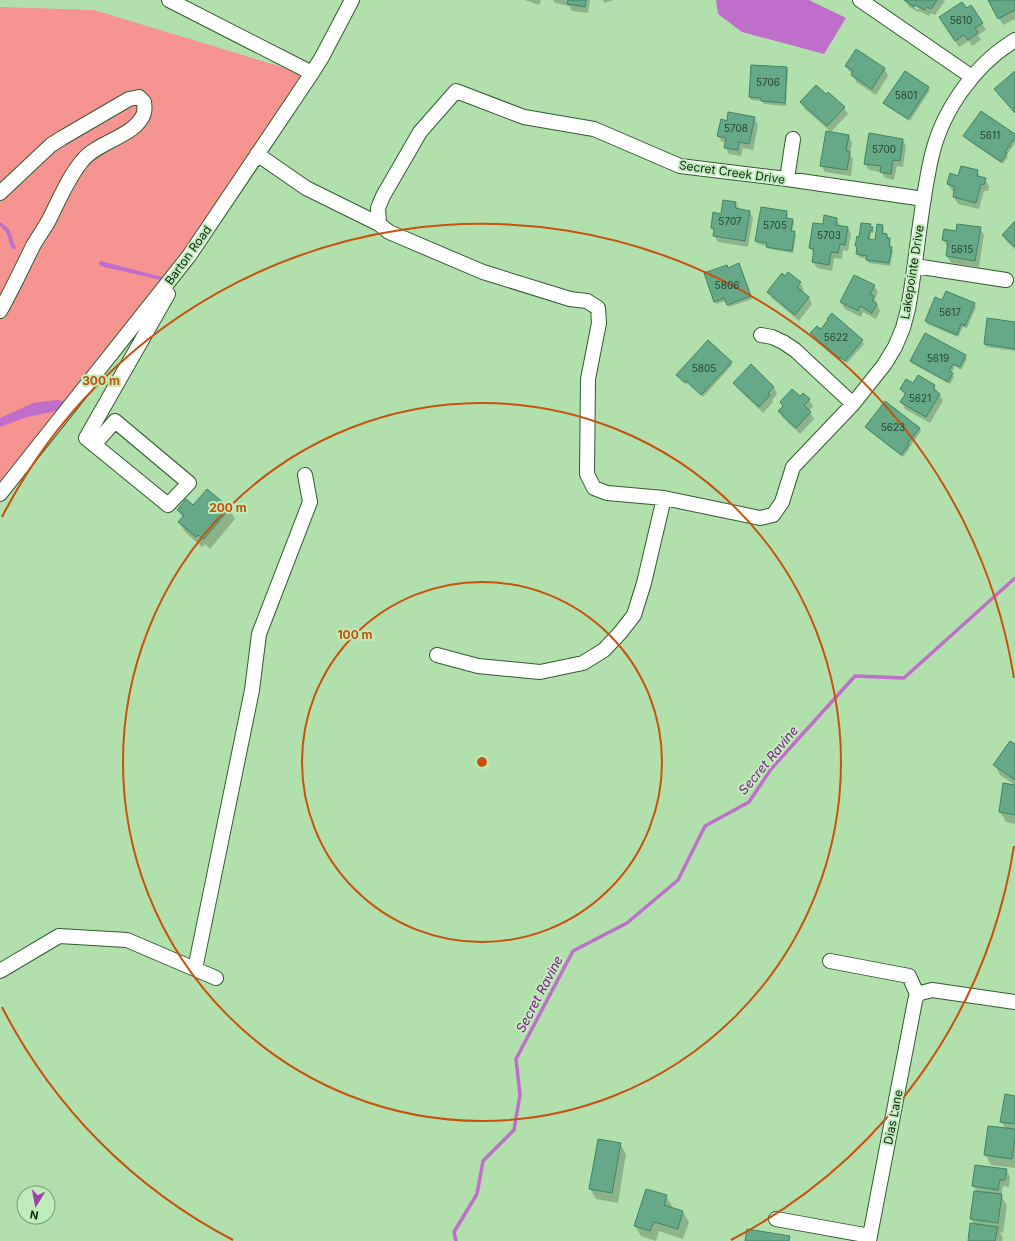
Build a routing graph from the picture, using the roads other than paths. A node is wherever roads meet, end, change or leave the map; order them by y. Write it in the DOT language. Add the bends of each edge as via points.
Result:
graph roads {
  1 [pos="169,0"];
  2 [pos="352,0"];
  3 [pos="860,0"];
  4 [pos="1015,40"];
  5 [pos="312,73"];
  6 [pos="972,77"];
  7 [pos="792,139"];
  8 [pos="257,154"];
  9 [pos="787,179"];
  10 [pos="0,193"];
  11 [pos="924,199"];
  12 [pos="379,224"];
  13 [pos="189,256"];
  14 [pos="915,266"];
  15 [pos="1006,280"];
  16 [pos="0,311"];
  17 [pos="761,335"];
  18 [pos="853,404"];
  19 [pos="94,445"];
  20 [pos="305,475"];
  21 [pos="0,494"];
  22 [pos="664,498"];
  23 [pos="437,655"];
  24 [pos="830,961"];
  25 [pos="195,969"];
  26 [pos="0,971"];
  27 [pos="216,978"];
  28 [pos="917,994"];
  29 [pos="1015,1002"];
  30 [pos="776,1219"];
  31 [pos="870,1239"];
  1 -- 5 [label="street"];
  2 -- 5 [label="street, Barton Road"];
  3 -- 6 [label="street"];
  4 -- 6 [label="street, Lakepointe Drive" via="984,64"];
  5 -- 8 [label="street, Barton Road"];
  6 -- 11 [label="street, Lakepointe Drive" via="942,125 931,158"];
  7 -- 9 [label="street"];
  8 -- 12 [label="street" via="306,188"];
  8 -- 13 [label="street, Barton Road"];
  9 -- 11 [label="street, Secret Creek Drive"];
  9 -- 12 [label="street, Secret Creek Drive" via="680,166 594,129 524,116 456,91 420,132 383,196 378,208"];
  10 -- 16 [label="street" via="62,138 130,99 139,97 144,102 144,115 135,126 91,152 81,162 33,246"];
  11 -- 14 [label="street, Lakepointe Drive"];
  12 -- 22 [label="street" via="389,232 483,272 570,299 587,301 598,308 599,323 588,379 587,474 594,488 607,493"];
  13 -- 19 [label="street" via="86,438"];
  13 -- 21 [label="street, Barton Road"];
  14 -- 15 [label="street"];
  14 -- 18 [label="street, Lakepointe Drive" via="908,309 895,347"];
  17 -- 18 [label="street" via="772,337 795,350"];
  18 -- 22 [label="street, Lakepointe Drive" via="793,467 782,502 773,515 760,518"];
  19 -- 19 [label="street" via="168,505 189,483 115,421"];
  20 -- 25 [label="street" via="310,502 259,634 252,690"];
  22 -- 23 [label="street" via="634,615 604,650 583,663 540,672 478,666"];
  24 -- 28 [label="street" via="909,976"];
  25 -- 26 [label="street" via="126,940 59,936"];
  25 -- 27 [label="street"];
  28 -- 29 [label="street" via="932,990"];
  28 -- 31 [label="street, Dias Lane"];
  30 -- 31 [label="street"];
}
